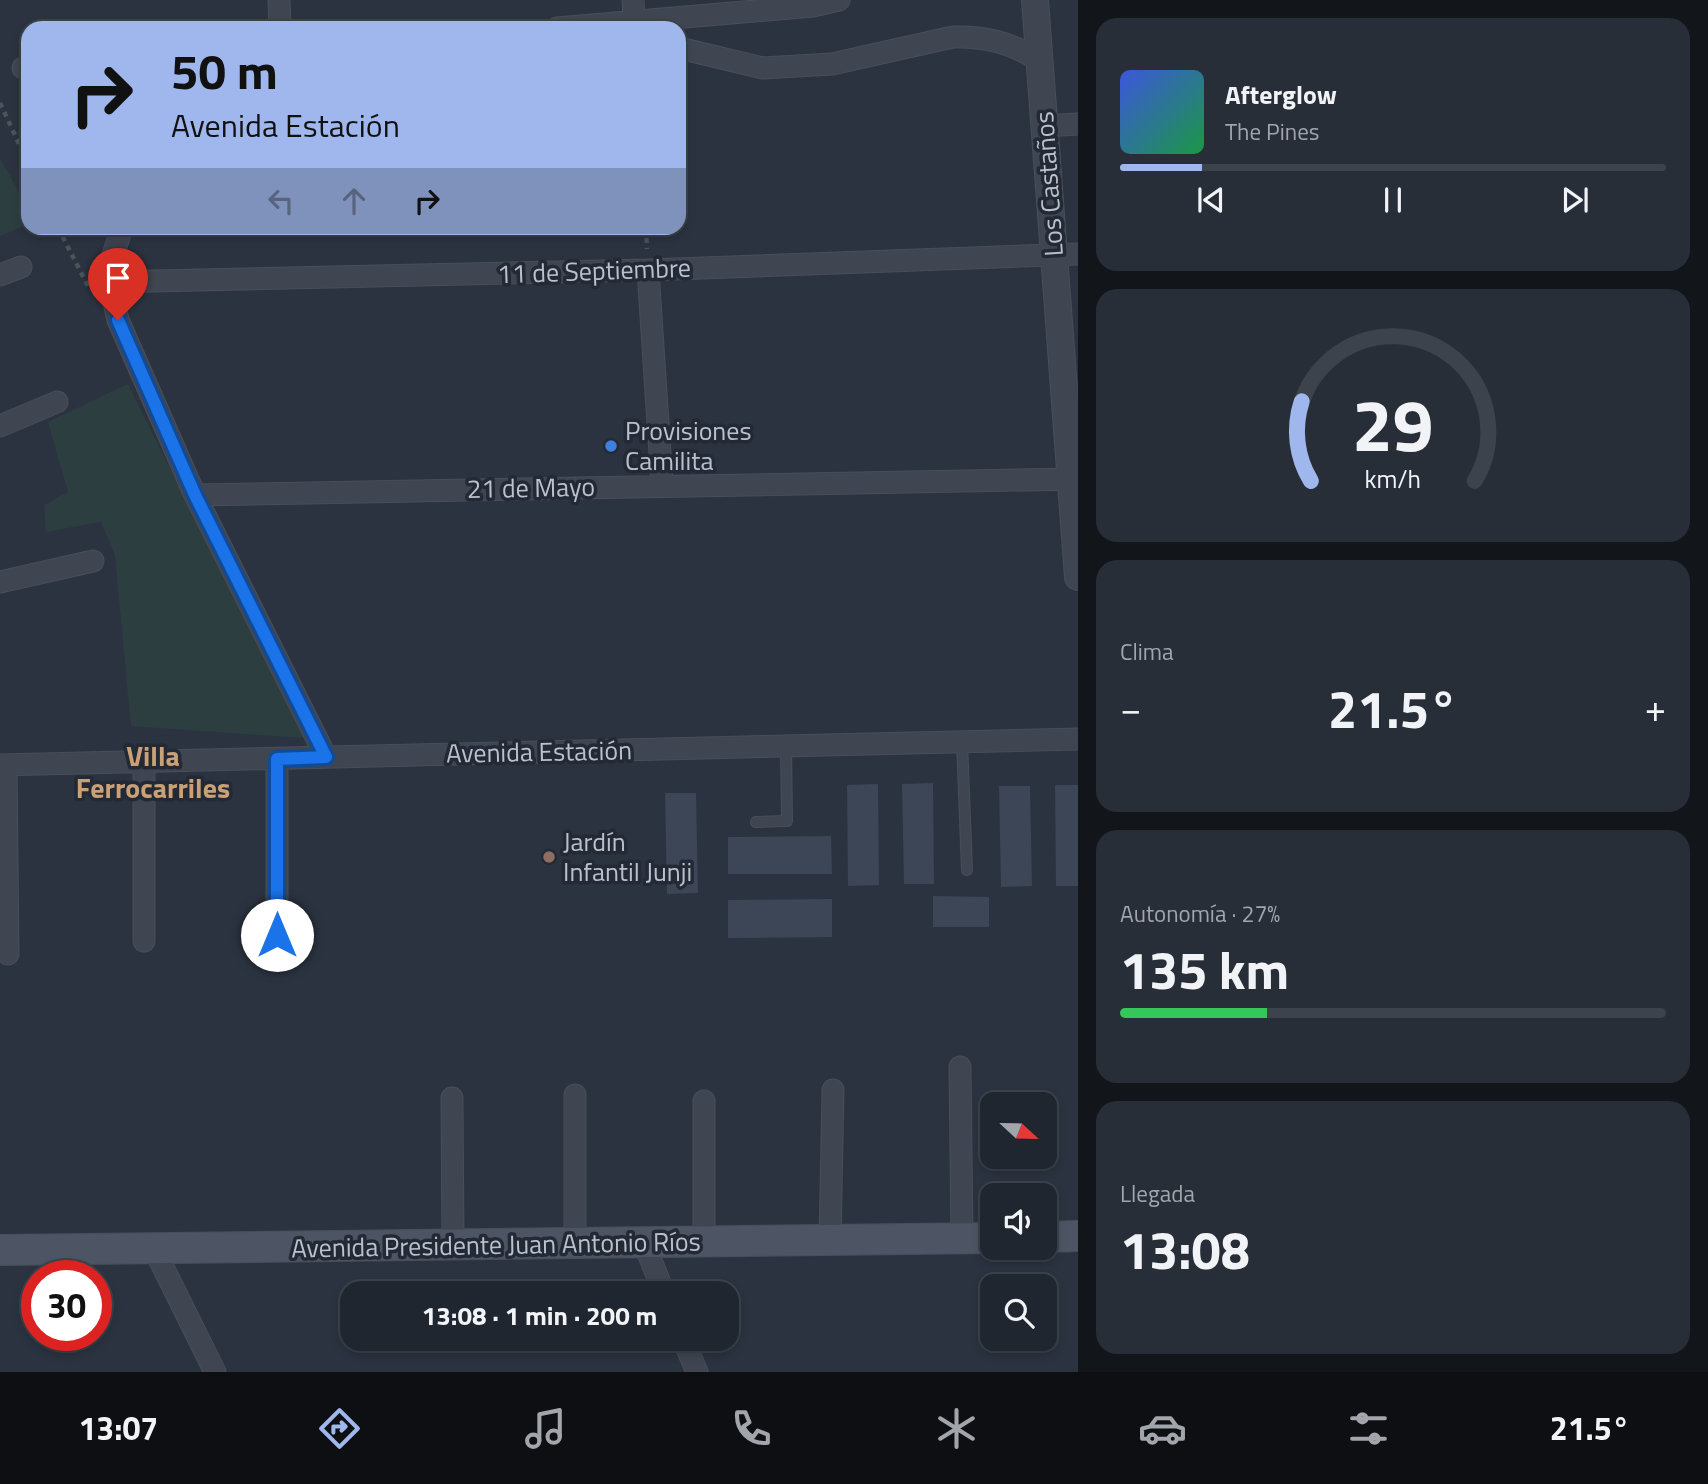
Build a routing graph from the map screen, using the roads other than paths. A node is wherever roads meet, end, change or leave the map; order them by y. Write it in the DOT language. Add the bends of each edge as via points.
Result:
graph roads {
  1 [pos="279,0"];
  2 [pos="633,0"];
  3 [pos="839,0"];
  4 [pos="1035,0"];
  5 [pos="280,21"];
  6 [pos="637,21"];
  7 [pos="675,21"];
  8 [pos="686,50"];
  9 [pos="1040,61"];
  10 [pos="1078,124"];
  11 [pos="1045,126"];
  12 [pos="120,235"];
  13 [pos="1066,255"];
  14 [pos="21,267"];
  15 [pos="648,270"];
  16 [pos="0,275"];
  17 [pos="109,282"];
  18 [pos="57,402"];
  19 [pos="0,426"];
  20 [pos="1074,479"];
  21 [pos="662,485"];
  22 [pos="195,495"];
  23 [pos="93,561"];
  24 [pos="1078,577"];
  25 [pos="0,582"];
  26 [pos="1078,739"];
  27 [pos="962,742"];
  28 [pos="786,746"];
  29 [pos="326,757"];
  30 [pos="277,759"];
  31 [pos="144,762"];
  32 [pos="3,765"];
  33 [pos="755,822"];
  34 [pos="967,870"];
  35 [pos="277,935"];
  36 [pos="144,941"];
  37 [pos="8,954"];
  38 [pos="960,1066"];
  39 [pos="833,1090"];
  40 [pos="575,1095"];
  41 [pos="452,1098"];
  42 [pos="705,1101"];
  43 [pos="1078,1236"];
  44 [pos="1057,1237"];
  45 [pos="980,1238"];
  46 [pos="962,1239"];
  47 [pos="830,1241"];
  48 [pos="705,1242"];
  49 [pos="643,1243"];
  50 [pos="575,1244"];
  51 [pos="453,1245"];
  52 [pos="153,1247"];
  53 [pos="0,1250"];
  54 [pos="659,1281"];
  55 [pos="688,1351"];
  56 [pos="215,1372"];
  57 [pos="697,1372"];
  1 -- 5 [label="street"];
  2 -- 6 [label="street"];
  3 -- 7 [label="street"];
  4 -- 9 [label="street, Los Castaños"];
  8 -- 9 [label="street" via="763,68 832,64 971,36 1005,43"];
  9 -- 11 [label="street, Los Castaños"];
  10 -- 11 [label="street"];
  11 -- 13 [label="street, Los Castaños"];
  12 -- 17 [label="street"];
  13 -- 15 [label="street, 11 de Septiembre"];
  13 -- 20 [label="street, Los Castaños"];
  14 -- 16 [label="street"];
  15 -- 17 [label="street, 11 de Septiembre"];
  15 -- 21 [label="street"];
  17 -- 22 [label="street" via="118,320"];
  18 -- 19 [label="street"];
  20 -- 21 [label="street, 21 de Mayo"];
  20 -- 24 [label="street, Los Castaños"];
  21 -- 22 [label="street, 21 de Mayo"];
  22 -- 29 [label="street"];
  23 -- 25 [label="street"];
  26 -- 27 [label="street, Avenida Estación"];
  27 -- 28 [label="street, Avenida Estación"];
  27 -- 34 [label="lane"];
  28 -- 29 [label="street, Avenida Estación"];
  28 -- 33 [label="lane" via="787,821"];
  29 -- 30 [label="street, Avenida Estación"];
  30 -- 31 [label="street, Avenida Estación"];
  30 -- 35 [label="street"];
  31 -- 32 [label="street, Avenida Estación"];
  31 -- 36 [label="street"];
  32 -- 37 [label="street"];
  38 -- 46 [label="street"];
  39 -- 47 [label="street"];
  40 -- 50 [label="street"];
  41 -- 51 [label="street"];
  42 -- 48 [label="street"];
  43 -- 44 [label="main road"];
  45 -- 46 [label="main road, Avenida Presidente Juan Antonio Ríos"];
  46 -- 47 [label="main road, Avenida Presidente Juan Antonio Ríos"];
  47 -- 48 [label="main road, Avenida Presidente Juan Antonio Ríos"];
  48 -- 49 [label="main road, Avenida Presidente Juan Antonio Ríos"];
  49 -- 50 [label="main road, Avenida Presidente Juan Antonio Ríos"];
  49 -- 54 [label="street"];
  50 -- 51 [label="main road, Avenida Presidente Juan Antonio Ríos"];
  51 -- 52 [label="main road, Avenida Presidente Juan Antonio Ríos"];
  52 -- 53 [label="main road, Avenida Presidente Juan Antonio Ríos"];
  52 -- 56 [label="street"];
  55 -- 57 [label="street"];
}
